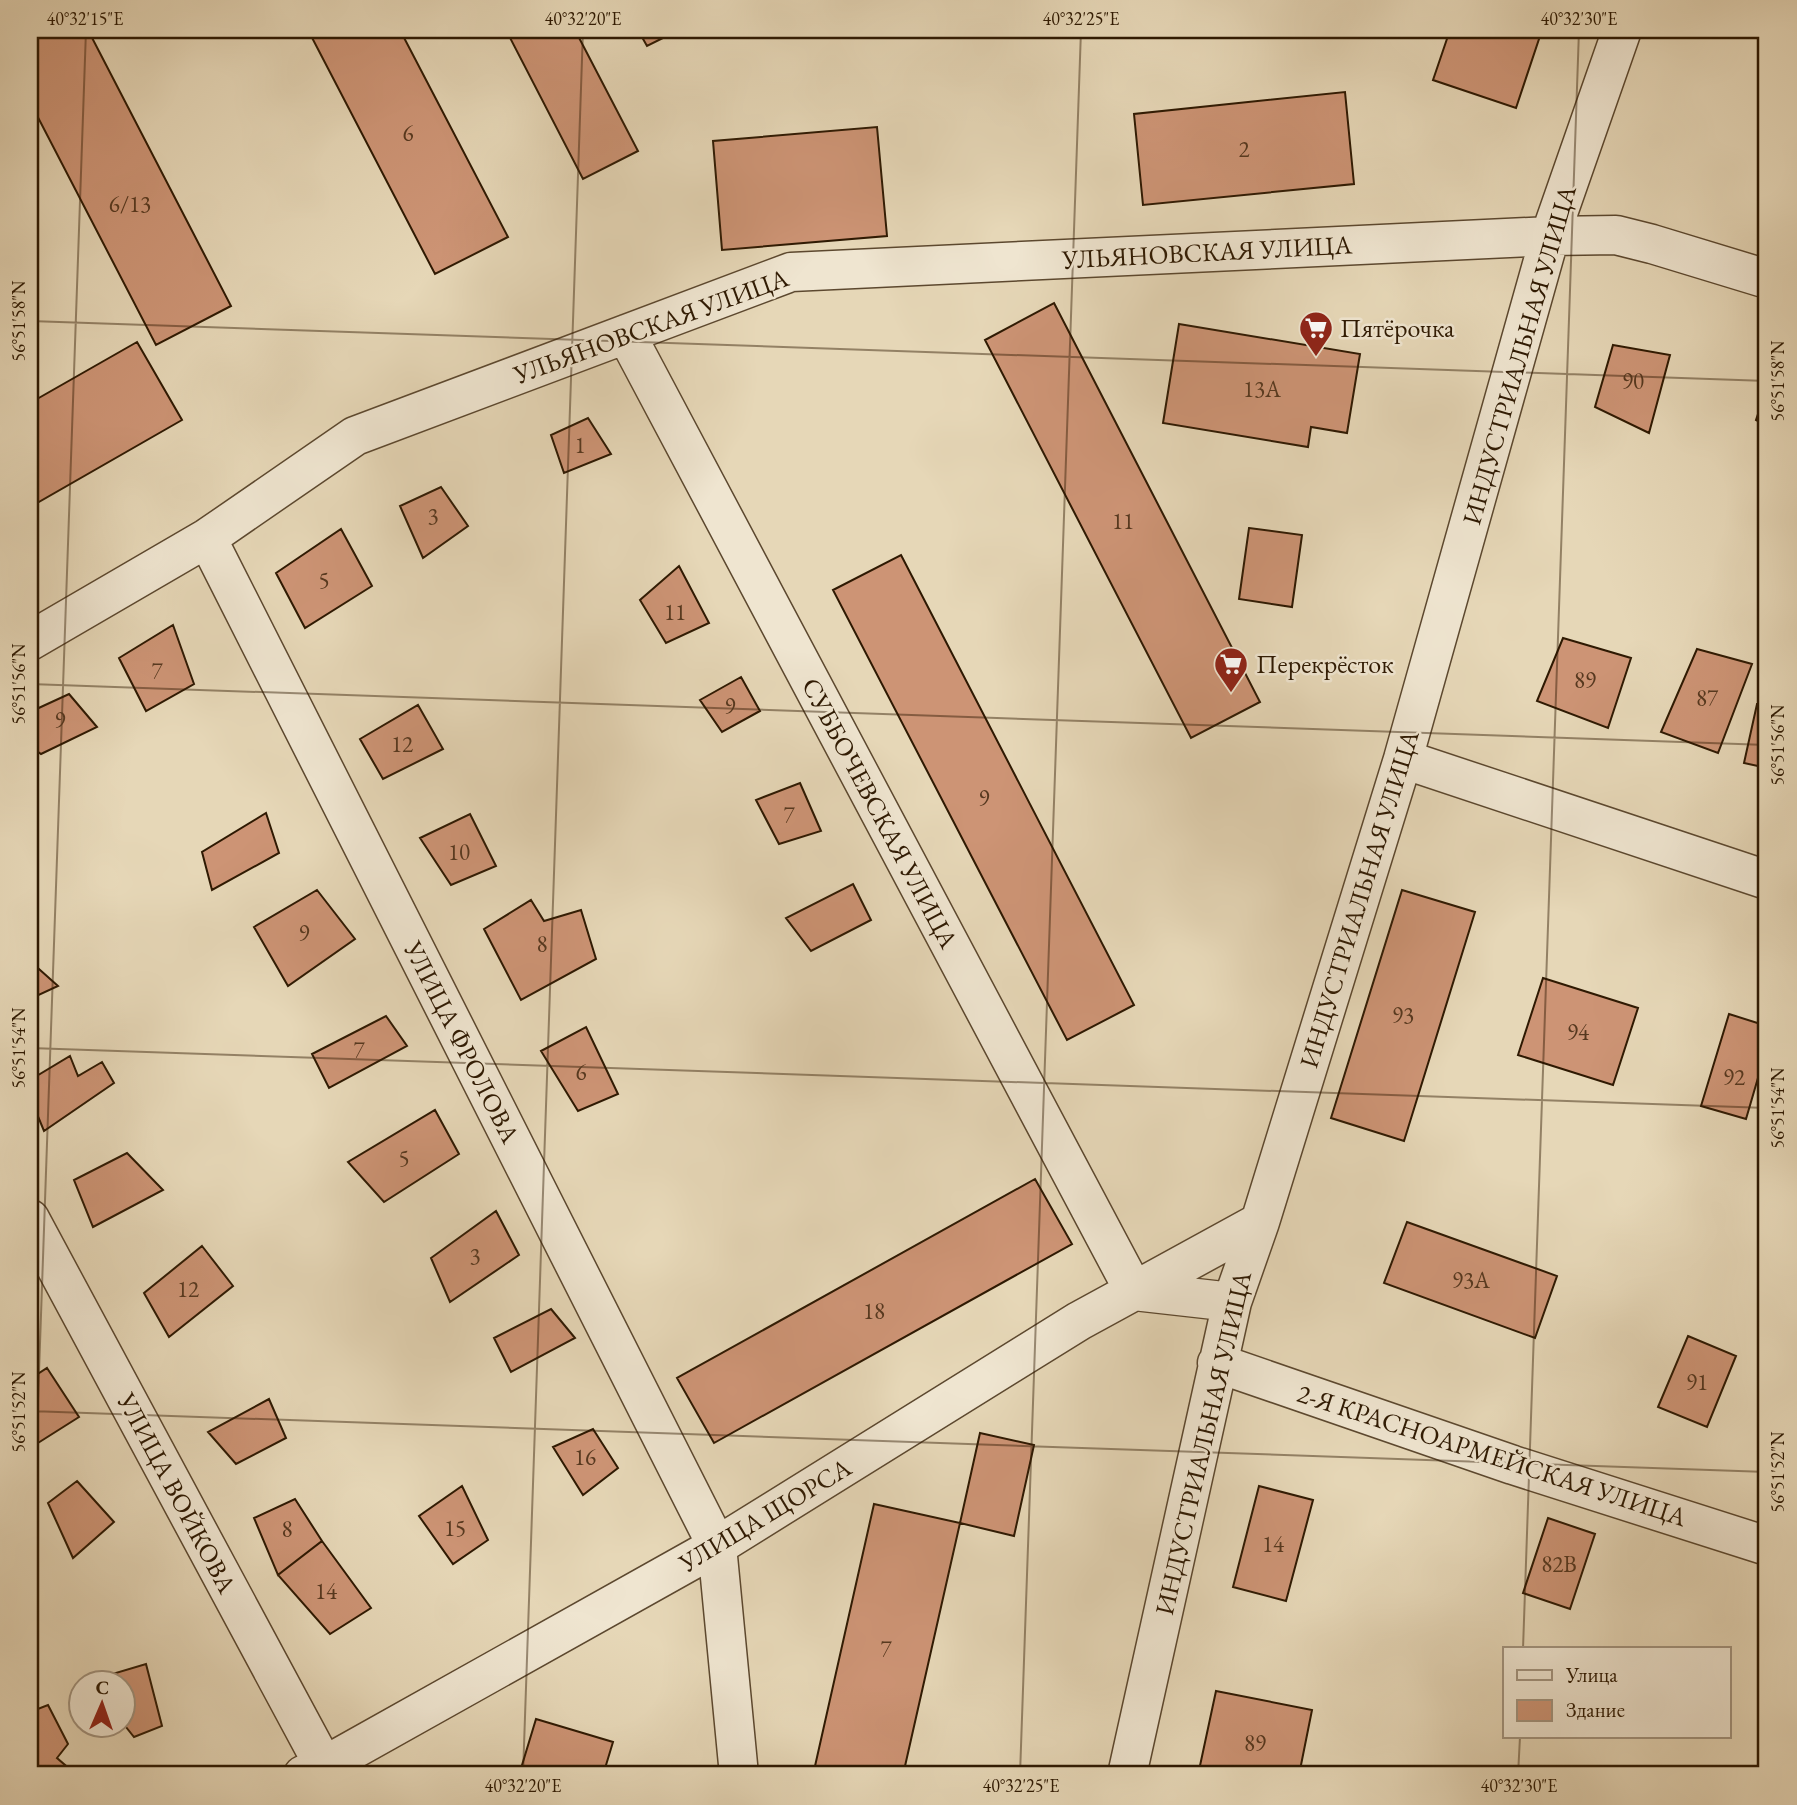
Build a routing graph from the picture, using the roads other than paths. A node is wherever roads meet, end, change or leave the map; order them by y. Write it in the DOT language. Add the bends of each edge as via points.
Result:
graph roads {
  1 [pos="1622,30"];
  2 [pos="1550,236"];
  3 [pos="1767,279"];
  4 [pos="626,334"];
  5 [pos="207,538"];
  6 [pos="30,641"];
  7 [pos="1403,759"];
  8 [pos="1767,880"];
  9 [pos="30,1219"];
  10 [pos="1260,1222"];
  11 [pos="1134,1291"];
  12 [pos="1232,1303"];
  13 [pos="1217,1363"];
  14 [pos="717,1546"];
  15 [pos="1767,1546"];
  16 [pos="313,1771"];
  17 [pos="739,1775"];
  18 [pos="1127,1775"];
  1 -- 2 [label="street, ИНДУСТРИАЛЬНАЯ УЛИЦА"];
  2 -- 3 [label="street, УЛЬЯНОВСКАЯ УЛИЦА" via="1616,235"];
  2 -- 4 [label="street, УЛЬЯНОВСКАЯ УЛИЦА" via="791,272"];
  2 -- 7 [label="street, ИНДУСТРИАЛЬНАЯ УЛИЦА"];
  4 -- 5 [label="street, УЛЬЯНОВСКАЯ УЛИЦА" via="355,436"];
  4 -- 11 [label="street, СУББОЧЕВСКАЯ УЛИЦА"];
  5 -- 6 [label="street, УЛЬЯНОВСКАЯ УЛИЦА"];
  5 -- 14 [label="street, УЛИЦА ФРОЛОВА"];
  7 -- 8 [label="street"];
  7 -- 10 [label="street, ИНДУСТРИАЛЬНАЯ УЛИЦА"];
  9 -- 16 [label="street, УЛИЦА ВОЙКОВА"];
  10 -- 11 [label="street, УЛИЦА ЩОРСА"];
  10 -- 12 [label="street, ИНДУСТРИАЛЬНАЯ УЛИЦА"];
  11 -- 12 [label="street"];
  11 -- 14 [label="street, УЛИЦА ЩОРСА"];
  12 -- 13 [label="street, ИНДУСТРИАЛЬНАЯ УЛИЦА"];
  13 -- 15 [label="street, 2-Я КРАСНОАРМЕЙСКАЯ УЛИЦА"];
  13 -- 18 [label="street, ИНДУСТРИАЛЬНАЯ УЛИЦА"];
  14 -- 16 [label="street, УЛИЦА ЩОРСА"];
  14 -- 17 [label="street"];
}
